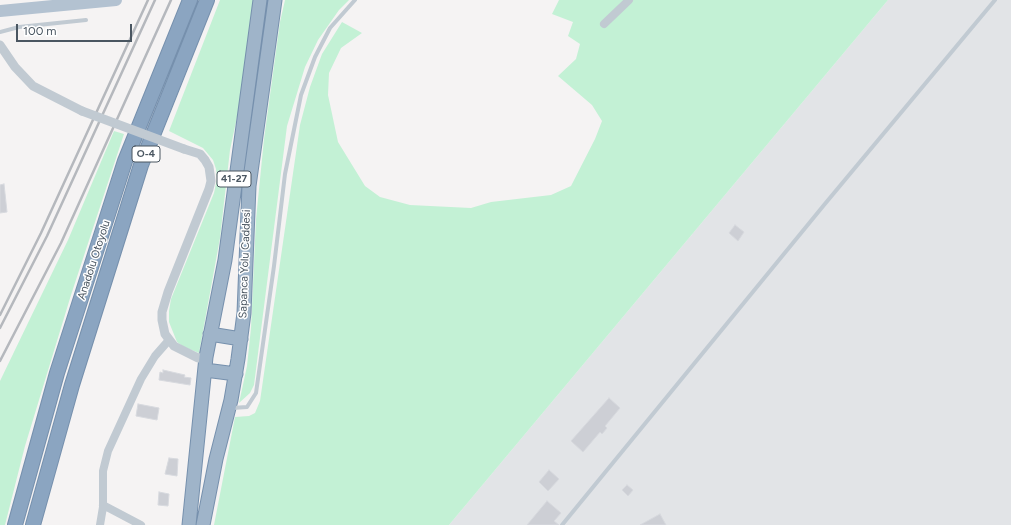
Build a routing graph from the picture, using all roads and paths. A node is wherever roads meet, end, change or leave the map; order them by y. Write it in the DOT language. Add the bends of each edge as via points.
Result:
graph roads {
  1 [pos="116,0"];
  2 [pos="190,0"];
  3 [pos="207,0"];
  4 [pos="260,0"];
  5 [pos="274,0"];
  6 [pos="355,0"];
  7 [pos="629,0"];
  8 [pos="995,0"];
  9 [pos="0,11"];
  10 [pos="86,20"];
  11 [pos="604,24"];
  12 [pos="0,32"];
  13 [pos="0,45"];
  14 [pos="210,334"];
  15 [pos="241,339"];
  16 [pos="169,340"];
  17 [pos="206,364"];
  18 [pos="236,374"];
  19 [pos="229,408"];
  20 [pos="103,504"];
  21 [pos="15,525"];
  22 [pos="33,525"];
  23 [pos="100,525"];
  24 [pos="141,525"];
  25 [pos="189,525"];
  26 [pos="203,525"];
  27 [pos="562,525"];
  1 -- 9 [label="main road"];
  2 -- 21 [label="highway, Anadolu Otoyolu / O-4" via="125,161 57,373"];
  3 -- 22 [label="highway, Anadolu Otoyolu / O-4" via="141,165 72,385"];
  4 -- 14 [label="highway, Sapanca Yolu Caddesi / 41-27" via="224,260"];
  5 -- 15 [label="highway, Sapanca Yolu Caddesi" via="249,186"];
  6 -- 19 [label="lane" via="330,28 314,57 301,95 285,174 256,393 247,407"];
  7 -- 11 [label="street"];
  8 -- 27 [label="lane"];
  10 -- 12 [label="lane" via="19,27"];
  13 -- 16 [label="street, bridge" via="15,67 33,86 82,111 200,154 205,160 211,181 209,189 164,303 162,320"];
  14 -- 15 [label="highway"];
  14 -- 17 [label="highway, Sapanca Yolu Caddesi / 41-27"];
  15 -- 18 [label="highway, Sapanca Yolu Caddesi"];
  16 -- 17 [label="street" via="181,351"];
  16 -- 20 [label="street" via="155,356 141,379 108,451 103,471"];
  17 -- 18 [label="highway"];
  17 -- 25 [label="highway, Sapanca Yolu Caddesi / 41-27"];
  18 -- 19 [label="highway, Sapanca Yolu Caddesi"];
  19 -- 26 [label="highway, Sapanca Yolu Caddesi"];
  20 -- 23 [label="street"];
  20 -- 24 [label="street"];
}
